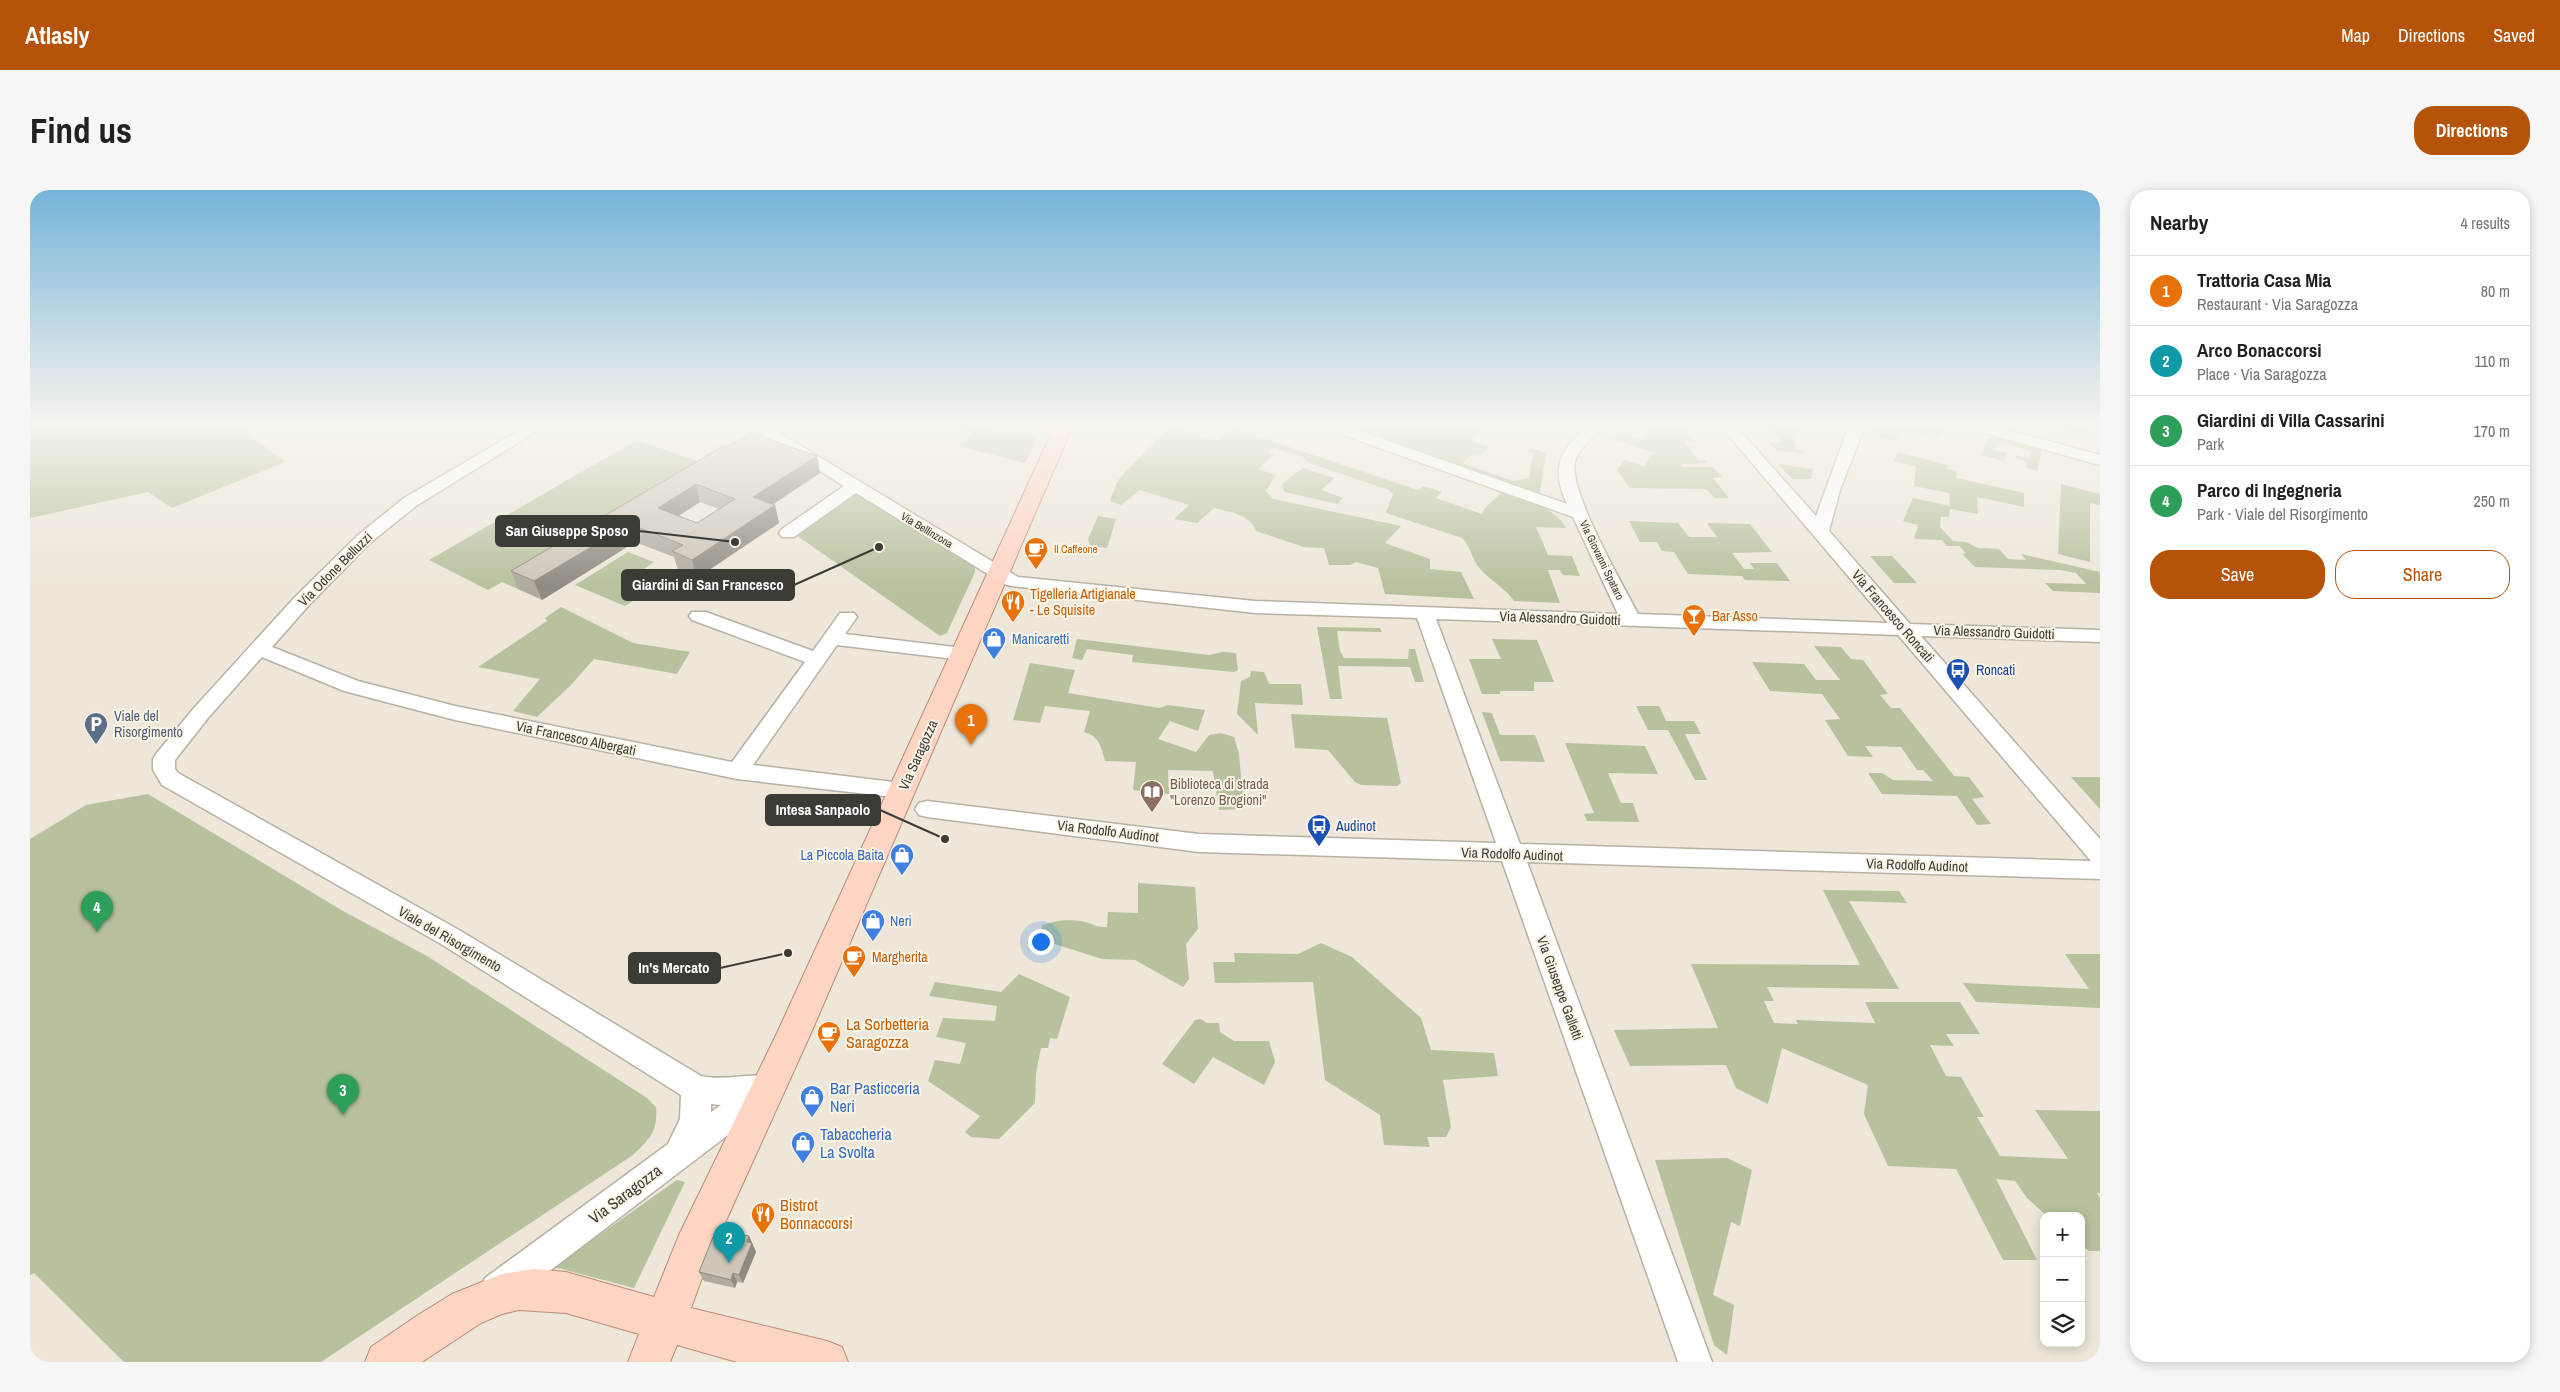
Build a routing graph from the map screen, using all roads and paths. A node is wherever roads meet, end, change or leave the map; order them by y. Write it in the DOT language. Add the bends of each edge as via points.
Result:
graph roads {
  1 [pos="452,478"];
  2 [pos="841,478"];
  3 [pos="1046,478"];
  4 [pos="1477,478"];
  5 [pos="1566,478"];
  6 [pos="1773,478"];
  7 [pos="1837,478"];
  8 [pos="855,486"];
  9 [pos="1580,514"];
  10 [pos="1820,531"];
  11 [pos="788,533"];
  12 [pos="1010,578"];
  13 [pos="1425,614"];
  14 [pos="699,616"];
  15 [pos="847,617"];
  16 [pos="1632,620"];
  17 [pos="1905,629"];
  18 [pos="2100,636"];
  19 [pos="832,638"];
  20 [pos="259,648"];
  21 [pos="963,654"];
  22 [pos="817,659"];
  23 [pos="164,759"];
  24 [pos="737,771"];
  25 [pos="909,803"];
  26 [pos="1512,854"];
  27 [pos="2100,855"];
  28 [pos="2100,870"];
  29 [pos="694,1087"];
  30 [pos="769,1087"];
  31 [pos="678,1154"];
  32 [pos="482,1302"];
  33 [pos="665,1321"];
  34 [pos="386,1362"];
  35 [pos="649,1362"];
  36 [pos="827,1362"];
  37 [pos="1695,1362"];
  1 -- 20 [label="street, Via Odone Belluzzi" via="402,508 364,539"];
  2 -- 8 [label="street, Via Bellinzona"];
  3 -- 12 [label="main road, Via Saragozza"];
  4 -- 9 [label="street"];
  5 -- 9 [label="street, Via Giovanni Spataro"];
  6 -- 10 [label="street, Via Francesco Roncati"];
  7 -- 10 [label="street"];
  8 -- 11 [label="street"];
  8 -- 12 [label="street, Via Bellinzona"];
  9 -- 16 [label="street, Via Giovanni Spataro"];
  10 -- 17 [label="street, Via Francesco Roncati"];
  12 -- 13 [label="street, Via Alessandro Guidotti" via="1255,607"];
  12 -- 21 [label="main road, Via Saragozza"];
  13 -- 16 [label="street, Via Alessandro Guidotti"];
  13 -- 26 [label="street, Via Giuseppe Galletti"];
  14 -- 22 [label="street"];
  15 -- 19 [label="street"];
  16 -- 17 [label="street, Via Alessandro Guidotti"];
  17 -- 18 [label="street, Via Alessandro Guidotti"];
  17 -- 27 [label="street, Via Francesco Roncati"];
  19 -- 21 [label="street"];
  19 -- 22 [label="street"];
  20 -- 23 [label="street, Via Odone Belluzzi"];
  20 -- 24 [label="street, Via Francesco Albergati" via="351,686 455,713"];
  21 -- 25 [label="main road, Via Saragozza"];
  22 -- 24 [label="street"];
  23 -- 29 [label="street, Viale del Risorgimento" via="164,770 170,779 450,937"];
  24 -- 25 [label="street, Via Francesco Albergati"];
  25 -- 26 [label="street, Via Rodolfo Audinot" via="1199,843"];
  25 -- 30 [label="main road, Via Saragozza"];
  26 -- 28 [label="street, Via Rodolfo Audinot"];
  26 -- 37 [label="street, Via Giuseppe Galletti"];
  29 -- 30 [label="street, Viale del Risorgimento" via="719,1092"];
  29 -- 31 [label="street" via="697,1112 687,1141"];
  30 -- 31 [label="street, Via Saragozza"];
  30 -- 33 [label="main road, Via Saragozza" via="693,1249"];
  31 -- 32 [label="street, Via Saragozza"];
  32 -- 33 [label="main road" via="517,1290 539,1289"];
  32 -- 34 [label="main road"];
  33 -- 35 [label="main road, Via Saragozza"];
  33 -- 36 [label="main road" via="754,1347"];
}
